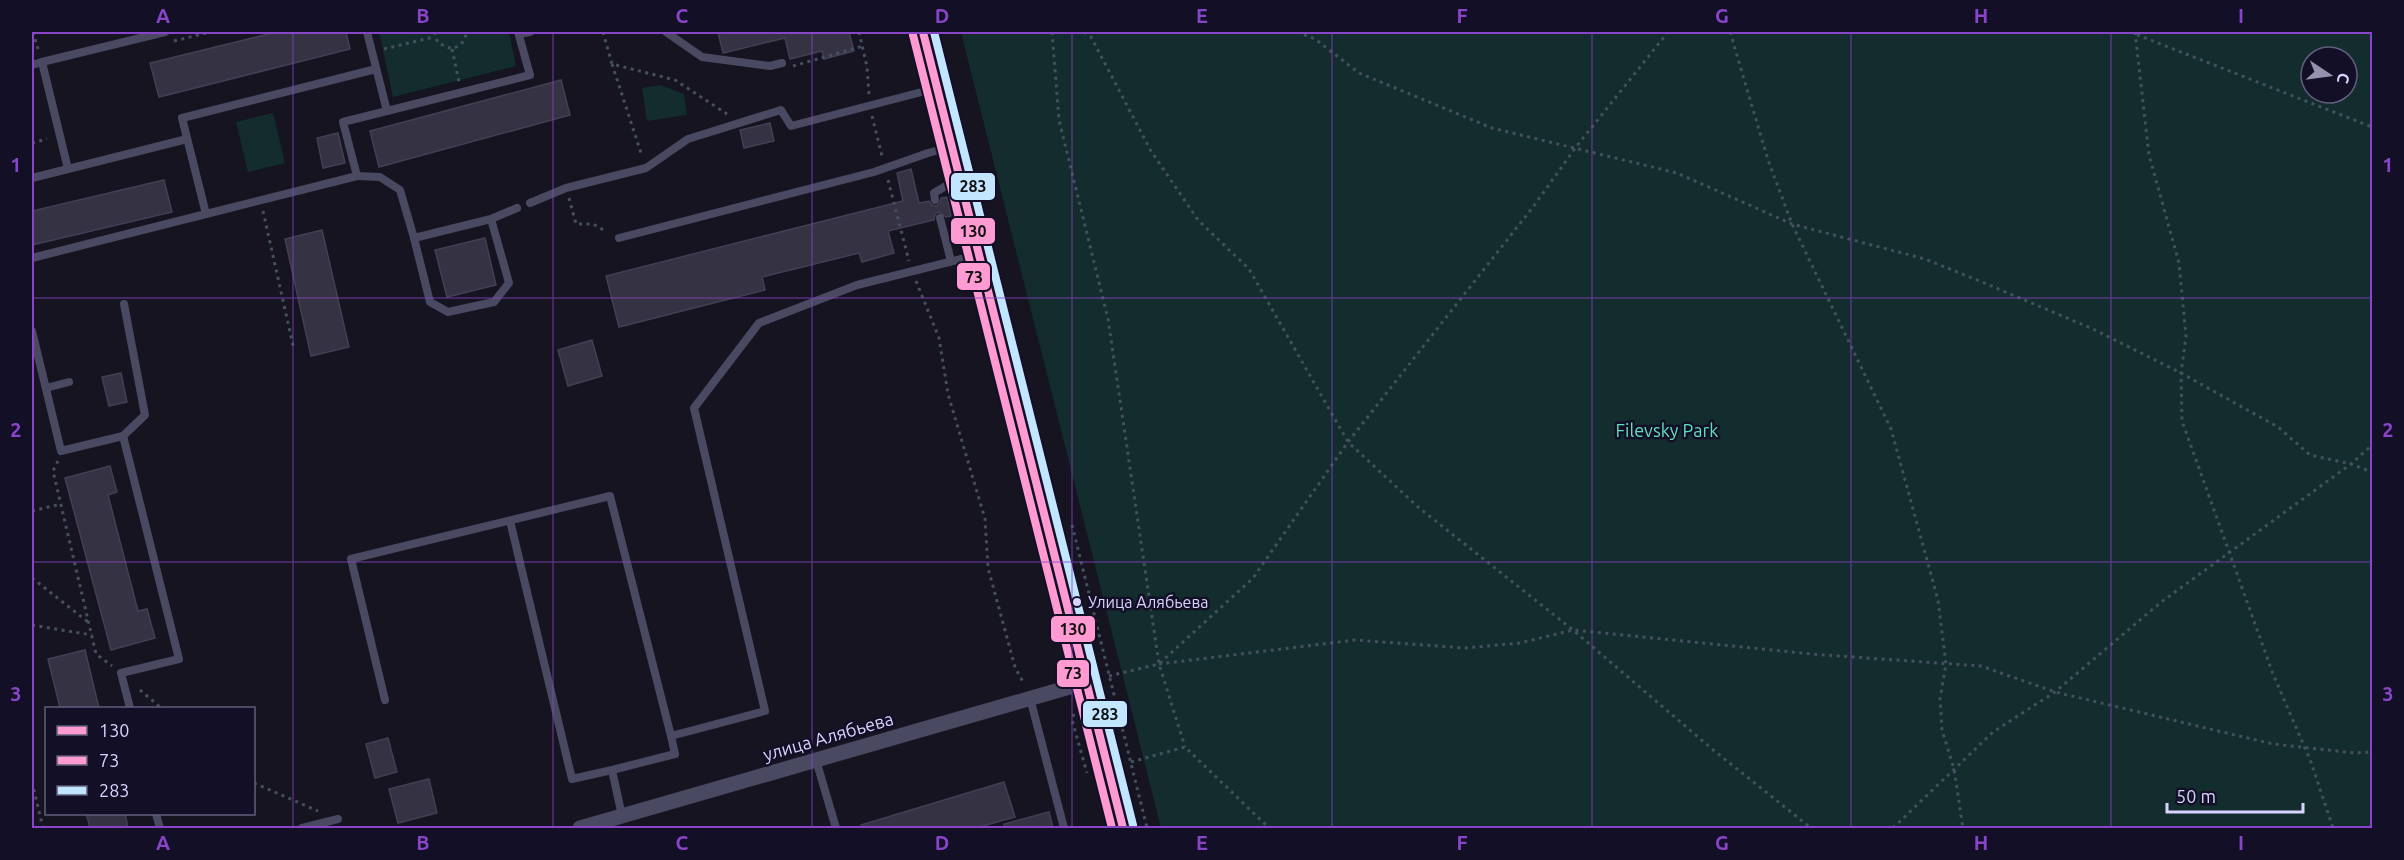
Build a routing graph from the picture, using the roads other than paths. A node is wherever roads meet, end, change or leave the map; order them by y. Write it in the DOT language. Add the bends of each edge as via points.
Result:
graph roads {
  1 [pos="165,32"];
  2 [pos="367,32"];
  3 [pos="530,32"];
  4 [pos="666,32"];
  5 [pos="923,32"];
  6 [pos="518,33"];
  7 [pos="42,62"];
  8 [pos="782,63"];
  9 [pos="32,66"];
  10 [pos="376,69"];
  11 [pos="937,88"];
  12 [pos="387,111"];
  13 [pos="187,139"];
  14 [pos="952,147"];
  15 [pos="68,169"];
  16 [pos="357,176"];
  17 [pos="32,178"];
  18 [pos="959,178"];
  19 [pos="935,200"];
  20 [pos="530,203"];
  21 [pos="517,208"];
  22 [pos="206,214"];
  23 [pos="940,218"];
  24 [pos="491,219"];
  25 [pos="414,238"];
  26 [pos="619,238"];
  27 [pos="979,254"];
  28 [pos="32,258"];
  29 [pos="951,261"];
  30 [pos="124,304"];
  31 [pos="32,332"];
  32 [pos="69,382"];
  33 [pos="46,388"];
  34 [pos="123,436"];
  35 [pos="510,521"];
  36 [pos="1087,682"];
  37 [pos="1030,698"];
  38 [pos="385,700"];
  39 [pos="130,707"];
  40 [pos="671,736"];
  41 [pos="816,760"];
  42 [pos="612,770"];
  43 [pos="622,816"];
  44 [pos="338,819"];
  45 [pos="607,825"];
  46 [pos="302,828"];
  47 [pos="580,828"];
  48 [pos="836,828"];
  49 [pos="1064,828"];
  50 [pos="1123,828"];
  1 -- 7 [label="lane"];
  2 -- 10 [label="lane"];
  3 -- 6 [label="lane"];
  4 -- 8 [label="lane" via="702,57 770,66"];
  5 -- 11 [label="main road"];
  6 -- 12 [label="lane" via="530,75"];
  7 -- 9 [label="lane"];
  7 -- 15 [label="lane"];
  10 -- 12 [label="lane"];
  10 -- 13 [label="lane" via="182,118"];
  11 -- 14 [label="main road"];
  11 -- 20 [label="lane" via="791,126 782,110 688,139 646,168 566,188"];
  12 -- 16 [label="lane" via="343,122"];
  13 -- 15 [label="lane"];
  13 -- 22 [label="lane"];
  14 -- 18 [label="main road"];
  14 -- 26 [label="lane"];
  15 -- 17 [label="lane"];
  16 -- 22 [label="lane"];
  16 -- 25 [label="lane" via="380,177 400,190"];
  18 -- 19 [label="lane" via="934,193"];
  18 -- 27 [label="main road"];
  21 -- 24 [label="lane"];
  22 -- 28 [label="lane"];
  23 -- 29 [label="lane"];
  24 -- 25 [label="lane"];
  24 -- 25 [label="lane" via="509,283 494,302 448,312 430,302"];
  27 -- 29 [label="lane"];
  27 -- 36 [label="main road"];
  29 -- 40 [label="lane" via="857,285 759,322 694,408 765,711"];
  30 -- 34 [label="lane" via="145,415"];
  31 -- 33 [label="lane"];
  32 -- 33 [label="lane"];
  33 -- 34 [label="lane" via="61,451"];
  34 -- 39 [label="lane" via="179,659 121,674"];
  35 -- 38 [label="lane" via="351,559"];
  35 -- 40 [label="lane" via="610,496"];
  35 -- 42 [label="lane" via="572,779"];
  36 -- 37 [label="street, улица Алябьева"];
  36 -- 50 [label="main road"];
  37 -- 41 [label="street, улица Алябьева"];
  37 -- 49 [label="lane"];
  40 -- 42 [label="lane" via="675,754"];
  41 -- 43 [label="street, улица Алябьева"];
  41 -- 48 [label="lane"];
  42 -- 43 [label="lane"];
  43 -- 45 [label="street, улица Алябьева"];
  44 -- 46 [label="lane"];
  45 -- 47 [label="street, улица Алябьева"];
}
